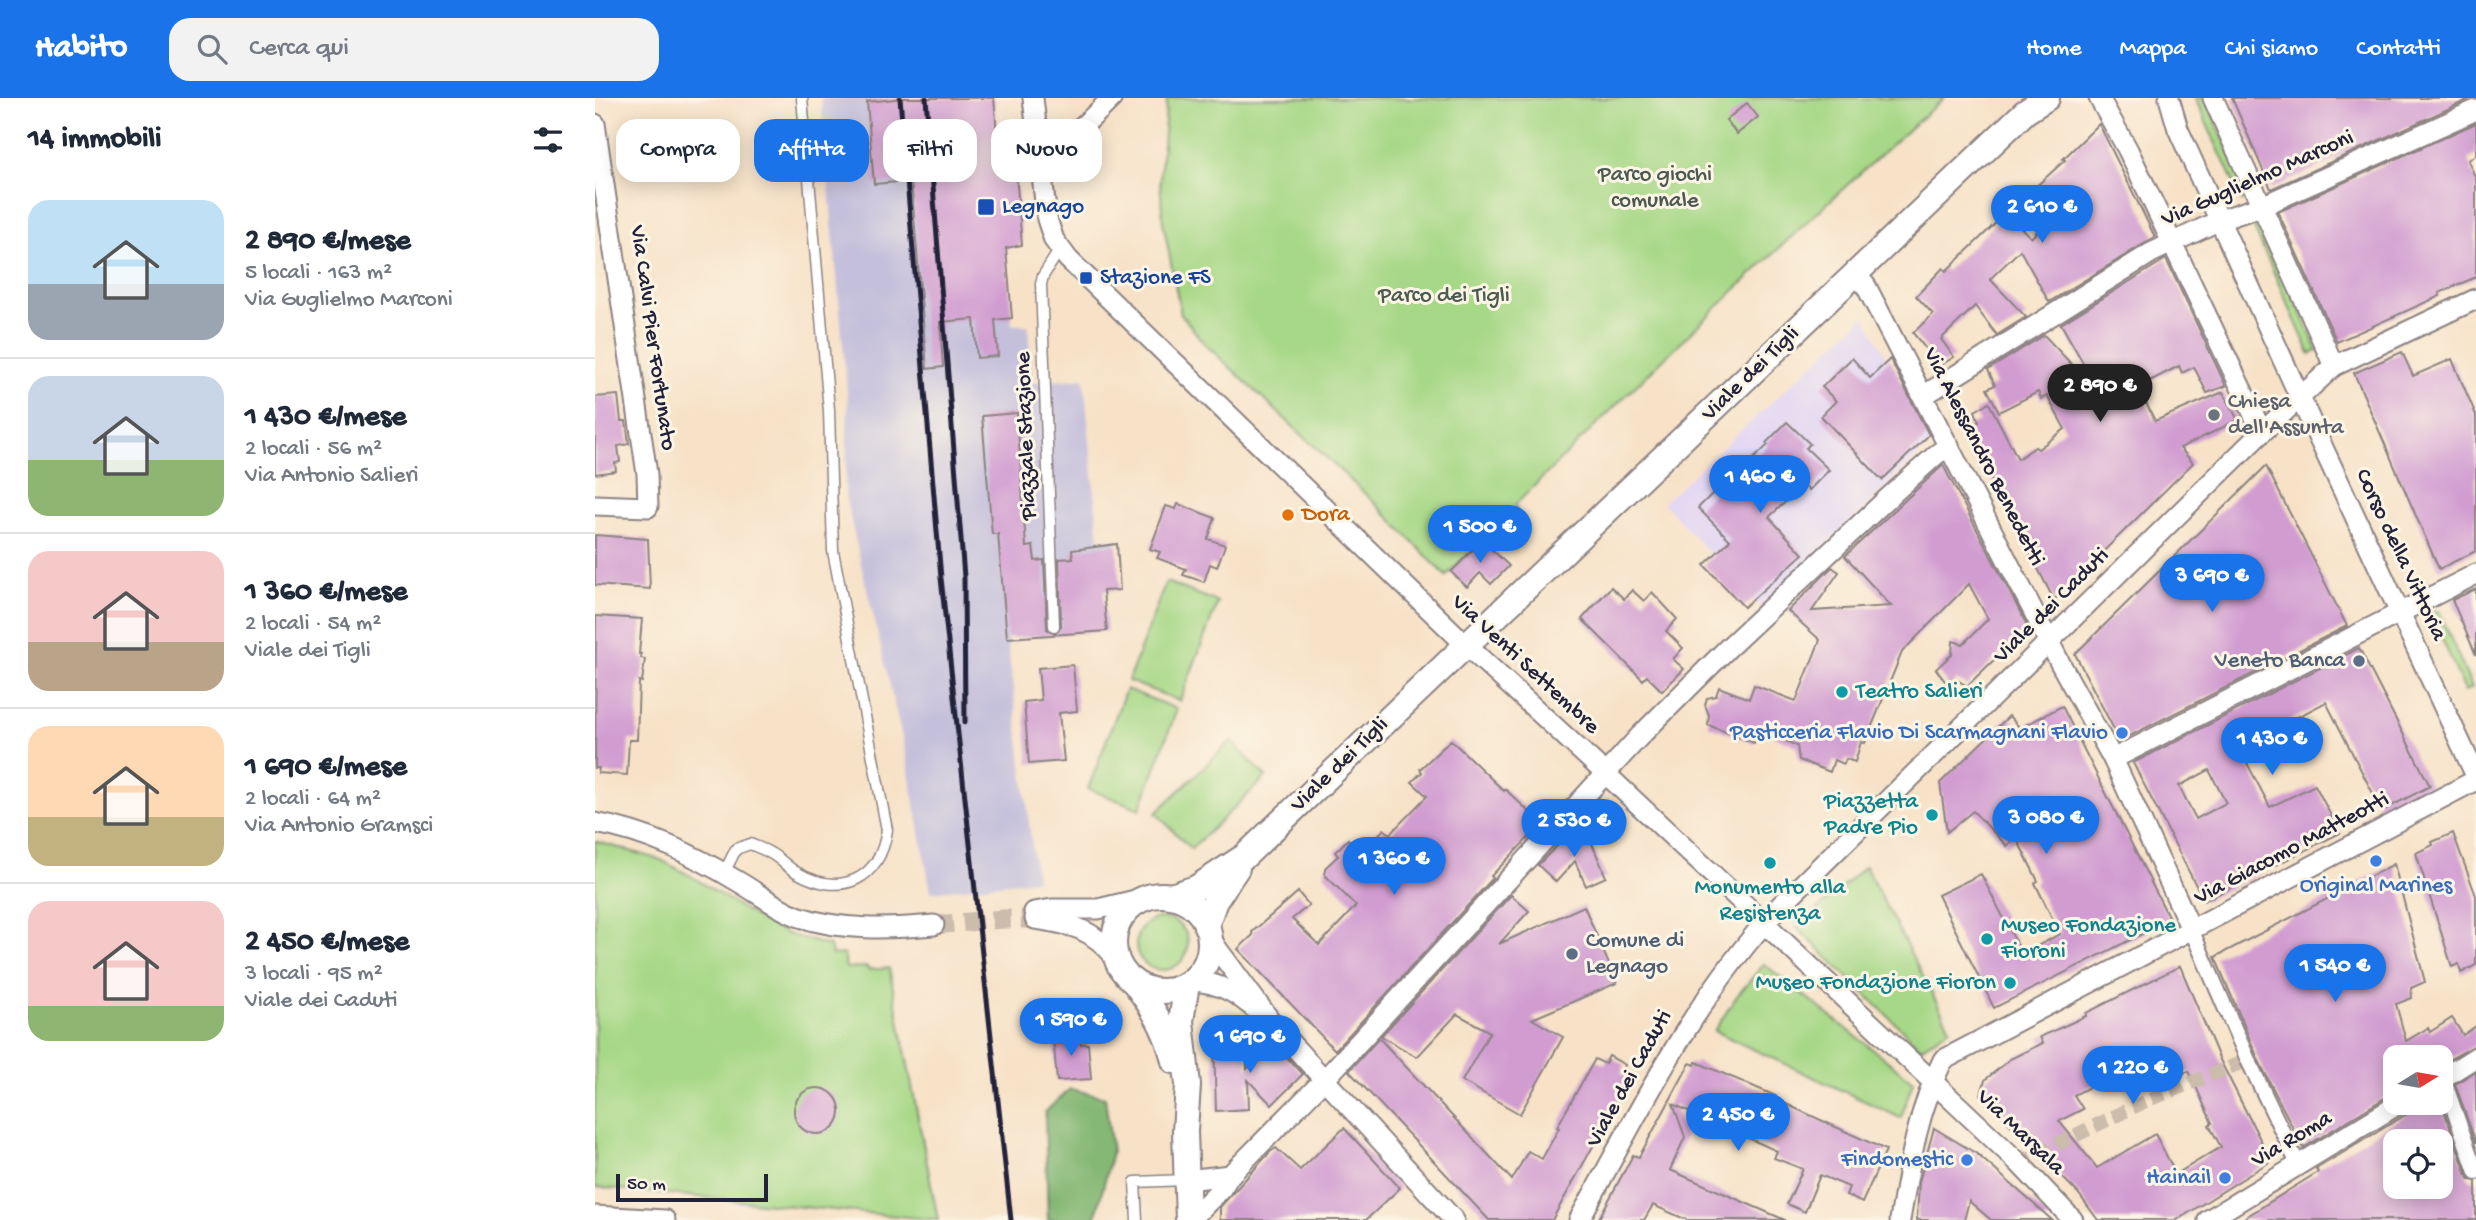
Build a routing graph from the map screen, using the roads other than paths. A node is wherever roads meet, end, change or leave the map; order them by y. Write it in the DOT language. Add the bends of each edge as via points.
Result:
graph roads {
  1 [pos="802,98"];
  2 [pos="1033,98"];
  3 [pos="1112,98"];
  4 [pos="2047,98"];
  5 [pos="2099,98"];
  6 [pos="2155,98"];
  7 [pos="2169,98"];
  8 [pos="2213,98"];
  9 [pos="2030,105"];
  10 [pos="2476,110"];
  11 [pos="1035,119"];
  12 [pos="1091,119"];
  13 [pos="595,124"];
  14 [pos="2176,125"];
  15 [pos="1043,182"];
  16 [pos="2262,206"];
  17 [pos="2220,220"];
  18 [pos="2172,243"];
  19 [pos="1060,249"];
  20 [pos="1856,274"];
  21 [pos="2476,299"];
  22 [pos="2334,366"];
  23 [pos="1923,396"];
  24 [pos="2300,397"];
  25 [pos="2262,432"];
  26 [pos="1949,446"];
  27 [pos="595,505"];
  28 [pos="2476,574"];
  29 [pos="2400,613"];
  30 [pos="1053,626"];
  31 [pos="2050,643"];
  32 [pos="1466,645"];
  33 [pos="2113,759"];
  34 [pos="1606,774"];
  35 [pos="2476,778"];
  36 [pos="595,823"];
  37 [pos="1245,856"];
  38 [pos="724,873"];
  39 [pos="1171,896"];
  40 [pos="1144,898"];
  41 [pos="1763,924"];
  42 [pos="934,925"];
  43 [pos="1207,929"];
  44 [pos="2191,929"];
  45 [pos="1116,958"];
  46 [pos="1133,982"];
  47 [pos="1188,982"];
  48 [pos="1273,1024"];
  49 [pos="2476,1057"];
  50 [pos="2453,1072"];
  51 [pos="1325,1079"];
  52 [pos="1931,1083"];
  53 [pos="2453,1109"];
  54 [pos="2383,1113"];
  55 [pos="1185,1131"];
  56 [pos="2298,1164"];
  57 [pos="2476,1172"];
  58 [pos="1230,1175"];
  59 [pos="1187,1180"];
  60 [pos="595,1216"];
  61 [pos="665,1220"];
  62 [pos="1137,1220"];
  63 [pos="1189,1220"];
  64 [pos="1454,1220"];
  65 [pos="1579,1220"];
  66 [pos="1900,1220"];
  67 [pos="2073,1220"];
  68 [pos="2208,1220"];
  1 -- 38 [label="lane" via="829,410 833,551 887,830 873,868 853,883 825,883 797,873 772,853 750,844 736,849"];
  2 -- 11 [label="street, Via Venti Settembre"];
  3 -- 12 [label="street"];
  4 -- 9 [label="street, Viale dei Tigli"];
  5 -- 18 [label="street"];
  6 -- 14 [label="street, Corso della Vittoria"];
  7 -- 14 [label="street, Corso della Vittoria"];
  8 -- 16 [label="street"];
  9 -- 20 [label="street, Viale dei Tigli"];
  10 -- 16 [label="street, Via Guglielmo Marconi"];
  13 -- 27 [label="street, Via Calvi Pier Fortunato" via="647,474 648,507"];
  14 -- 17 [label="street, Corso della Vittoria"];
  15 -- 19 [label="street, Via Venti Settembre" via="1047,219"];
  16 -- 17 [label="street, Via Guglielmo Marconi"];
  16 -- 22 [label="street"];
  17 -- 18 [label="street, Via Guglielmo Marconi"];
  17 -- 24 [label="street, Corso della Vittoria"];
  18 -- 23 [label="street, Via Guglielmo Marconi" via="2127,266"];
  18 -- 25 [label="street"];
  19 -- 30 [label="lane, Piazzale Stazione" via="1041,284"];
  19 -- 32 [label="street, Via Venti Settembre"];
  20 -- 23 [label="street, Via Alessandro Benedetti"];
  20 -- 32 [label="street, Viale dei Tigli"];
  21 -- 22 [label="street, Viale dei Caduti"];
  22 -- 24 [label="street, Viale dei Caduti"];
  23 -- 26 [label="street, Via Alessandro Benedetti"];
  24 -- 25 [label="street, Viale dei Caduti"];
  24 -- 29 [label="street, Corso della Vittoria"];
  25 -- 31 [label="street, Viale dei Caduti"];
  26 -- 31 [label="street, Via Alessandro Benedetti"];
  26 -- 34 [label="street" via="1729,647"];
  28 -- 29 [label="street"];
  29 -- 33 [label="street"];
  29 -- 35 [label="street, Corso della Vittoria"];
  31 -- 33 [label="street, Via Alessandro Benedetti"];
  31 -- 41 [label="street, Viale dei Caduti"];
  32 -- 34 [label="street, Via Venti Settembre"];
  32 -- 37 [label="street, Viale dei Tigli"];
  33 -- 44 [label="street, Via Alessandro Benedetti"];
  34 -- 41 [label="street, Via Venti Settembre"];
  34 -- 51 [label="street"];
  35 -- 44 [label="street, Via Giacomo Matteotti"];
  36 -- 38 [label="street" via="659,840"];
  37 -- 39 [label="street, Viale dei Tigli" via="1196,888"];
  37 -- 43 [label="street, Viale dei Tigli" via="1215,901"];
  38 -- 42 [label="street" via="797,916 820,922 844,927"];
  39 -- 40 [label="street, Viale dei Tigli"];
  39 -- 43 [label="street" via="1195,909"];
  40 -- 45 [label="street" via="1128,909 1117,926"];
  40 -- 45 [label="street" via="1098,909 1052,909 1034,916 1077,927 1101,940"];
  41 -- 52 [label="street, Via Venti Settembre"];
  41 -- 65 [label="street, Viale dei Caduti" via="1689,1022"];
  43 -- 47 [label="street, Viale dei Tigli" via="1206,961"];
  43 -- 48 [label="street"];
  44 -- 52 [label="street, Via Giacomo Matteotti" via="1943,1060"];
  44 -- 56 [label="street"];
  45 -- 46 [label="street, Viale dei Tigli"];
  46 -- 47 [label="street" via="1155,990 1174,989"];
  46 -- 55 [label="street, Viale dei Tigli" via="1159,1018 1170,1044"];
  47 -- 48 [label="street" via="1228,988"];
  47 -- 55 [label="street, Viale dei Tigli" via="1181,1021 1188,1085"];
  48 -- 51 [label="street"];
  49 -- 50 [label="street"];
  51 -- 58 [label="street"];
  51 -- 64 [label="street"];
  52 -- 66 [label="street, Via Giacomo Matteotti"];
  52 -- 67 [label="street, Via Marsala" via="2019,1163"];
  53 -- 57 [label="street"];
  54 -- 56 [label="street, Via Roma"];
  55 -- 59 [label="street, Viale dei Tigli"];
  56 -- 68 [label="street, Via Roma"];
  58 -- 59 [label="street"];
  58 -- 63 [label="street"];
  59 -- 62 [label="lane" via="1135,1182"];
  59 -- 63 [label="street, Viale dei Tigli"];
  60 -- 61 [label="street"];
}
